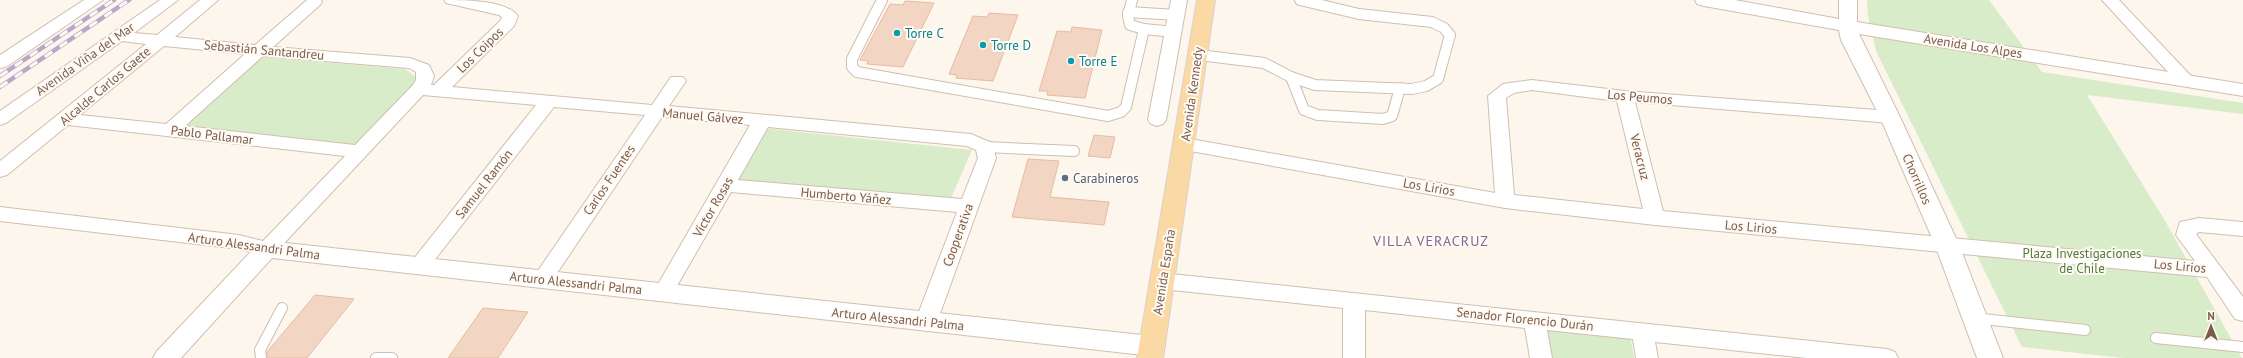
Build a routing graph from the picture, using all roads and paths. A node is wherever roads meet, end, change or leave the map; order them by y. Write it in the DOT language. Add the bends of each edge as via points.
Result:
graph roads {
  1 [pos="95,0"];
  2 [pos="170,0"];
  3 [pos="210,0"];
  4 [pos="452,0"];
  5 [pos="882,0"];
  6 [pos="1132,0"];
  7 [pos="1300,0"];
  8 [pos="1704,0"];
  9 [pos="1848,0"];
  10 [pos="2110,0"];
  11 [pos="314,2"];
  12 [pos="1128,12"];
  13 [pos="1177,16"];
  14 [pos="1203,17"];
  15 [pos="1848,26"];
  16 [pos="1144,29"];
  17 [pos="119,36"];
  18 [pos="160,41"];
  19 [pos="261,51"];
  20 [pos="1199,55"];
  21 [pos="0,64"];
  22 [pos="1291,77"];
  23 [pos="2185,80"];
  24 [pos="677,81"];
  25 [pos="1400,88"];
  26 [pos="419,89"];
  27 [pos="2243,90"];
  28 [pos="438,91"];
  29 [pos="1625,96"];
  30 [pos="549,101"];
  31 [pos="656,111"];
  32 [pos="1890,117"];
  33 [pos="0,119"];
  34 [pos="66,119"];
  35 [pos="1157,120"];
  36 [pos="762,121"];
  37 [pos="170,130"];
  38 [pos="1185,144"];
  39 [pos="985,147"];
  40 [pos="1074,151"];
  41 [pos="358,152"];
  42 [pos="0,171"];
  43 [pos="725,185"];
  44 [pos="1177,187"];
  45 [pos="1505,200"];
  46 [pos="968,206"];
  47 [pos="0,214"];
  48 [pos="1655,218"];
  49 [pos="2243,230"];
  50 [pos="1947,245"];
  51 [pos="267,250"];
  52 [pos="419,266"];
  53 [pos="2213,270"];
  54 [pos="542,280"];
  55 [pos="1162,281"];
  56 [pos="663,293"];
  57 [pos="1354,301"];
  58 [pos="282,308"];
  59 [pos="2243,313"];
  60 [pos="1974,318"];
  61 [pos="1535,321"];
  62 [pos="926,322"];
  63 [pos="2085,330"];
  64 [pos="1642,332"];
  65 [pos="2156,338"];
  66 [pos="2243,347"];
  67 [pos="1151,352"];
  68 [pos="1813,354"];
  69 [pos="166,358"];
  70 [pos="261,358"];
  71 [pos="376,358"];
  72 [pos="392,358"];
  73 [pos="1354,358"];
  74 [pos="1541,358"];
  75 [pos="1647,358"];
  76 [pos="1887,358"];
  77 [pos="1990,358"];
  1 -- 21 [label="street"];
  2 -- 17 [label="street, Avenida Viña del Mar"];
  3 -- 18 [label="street, Alcalde Carlos Gaete"];
  4 -- 28 [label="street, Los Coipos" via="504,11 510,16 508,23"];
  5 -- 16 [label="lane" via="852,59 852,67 857,72 1108,116 1121,112 1126,107"];
  6 -- 12 [label="lane"];
  7 -- 25 [label="lane" via="1358,14 1432,22 1444,28 1450,35 1438,80 1412,89"];
  8 -- 15 [label="street, Avenida Los Alpes"];
  9 -- 15 [label="street, Chorrillos"];
  10 -- 23 [label="street"];
  11 -- 19 [label="street"];
  12 -- 13 [label="lane"];
  12 -- 16 [label="lane" via="1130,25"];
  13 -- 14 [label="street"];
  13 -- 16 [label="lane"];
  13 -- 35 [label="street, Avenida Kennedy"];
  14 -- 20 [label="main road, Avenida Kennedy"];
  15 -- 23 [label="street, Avenida Los Alpes"];
  15 -- 32 [label="street, Chorrillos" via="1856,52"];
  17 -- 18 [label="street, Sebastián Santandreu"];
  17 -- 33 [label="street, Avenida Viña del Mar"];
  18 -- 19 [label="street, Sebastián Santandreu"];
  18 -- 34 [label="street, Alcalde Carlos Gaete"];
  19 -- 26 [label="street, Sebastián Santandreu" via="410,63 421,67 426,74 426,79"];
  19 -- 37 [label="street"];
  20 -- 22 [label="lane" via="1264,63"];
  20 -- 38 [label="main road, Avenida Kennedy"];
  22 -- 25 [label="lane" via="1315,85"];
  22 -- 25 [label="lane" via="1304,110 1318,115 1383,119 1392,116"];
  23 -- 27 [label="street, Avenida Los Alpes"];
  24 -- 31 [label="street, Carlos Fuentes"];
  26 -- 28 [label="street, Manuel Gálvez"];
  26 -- 41 [label="street"];
  28 -- 30 [label="street, Manuel Gálvez"];
  29 -- 32 [label="street, Los Peumos"];
  29 -- 45 [label="street, Los Peumos" via="1532,85 1509,88 1497,96"];
  29 -- 48 [label="street, Veracruz"];
  30 -- 31 [label="street, Manuel Gálvez"];
  30 -- 52 [label="street, Samuel Ramón"];
  31 -- 36 [label="street, Manuel Gálvez"];
  31 -- 54 [label="street, Carlos Fuentes"];
  32 -- 50 [label="street, Chorrillos"];
  34 -- 37 [label="street, Pablo Pallamar"];
  34 -- 42 [label="street, Alcalde Carlos Gaete"];
  36 -- 39 [label="street, Manuel Gálvez" via="971,140"];
  36 -- 43 [label="street, Víctor Rosas"];
  37 -- 41 [label="street, Pablo Pallamar"];
  38 -- 44 [label="main road, Avenida Kennedy"];
  38 -- 45 [label="street, Los Lirios"];
  39 -- 40 [label="lane"];
  39 -- 46 [label="street, Cooperativa" via="986,158"];
  41 -- 51 [label="street"];
  43 -- 46 [label="street, Humberto Yáñez"];
  43 -- 56 [label="street, Víctor Rosas"];
  44 -- 55 [label="main road, Avenida España"];
  45 -- 48 [label="street, Los Lirios"];
  46 -- 62 [label="street, Cooperativa"];
  47 -- 51 [label="street, Arturo Alessandri Palma" via="239,242"];
  48 -- 50 [label="street, Los Lirios"];
  49 -- 53 [label="street, Los Lirios" via="2199,225 2187,228 2186,235"];
  50 -- 53 [label="street, Los Lirios"];
  50 -- 60 [label="street, Chorrillos"];
  51 -- 52 [label="street, Arturo Alessandri Palma"];
  51 -- 69 [label="street"];
  52 -- 54 [label="street, Arturo Alessandri Palma"];
  53 -- 59 [label="street"];
  54 -- 56 [label="street, Arturo Alessandri Palma"];
  55 -- 57 [label="street, Senador Florencio Durán"];
  55 -- 67 [label="main road, Avenida España"];
  56 -- 62 [label="street, Arturo Alessandri Palma"];
  57 -- 61 [label="street, Senador Florencio Durán"];
  57 -- 73 [label="street"];
  58 -- 70 [label="lane" via="260,350"];
  60 -- 63 [label="lane"];
  60 -- 77 [label="street, Chorrillos"];
  61 -- 64 [label="street, Senador Florencio Durán"];
  61 -- 74 [label="street"];
  62 -- 67 [label="street, Arturo Alessandri Palma"];
  64 -- 68 [label="street, Senador Florencio Durán"];
  64 -- 75 [label="street"];
  65 -- 66 [label="lane"];
  68 -- 76 [label="street, Senador Florencio Durán"];
  71 -- 72 [label="lane"];
}
